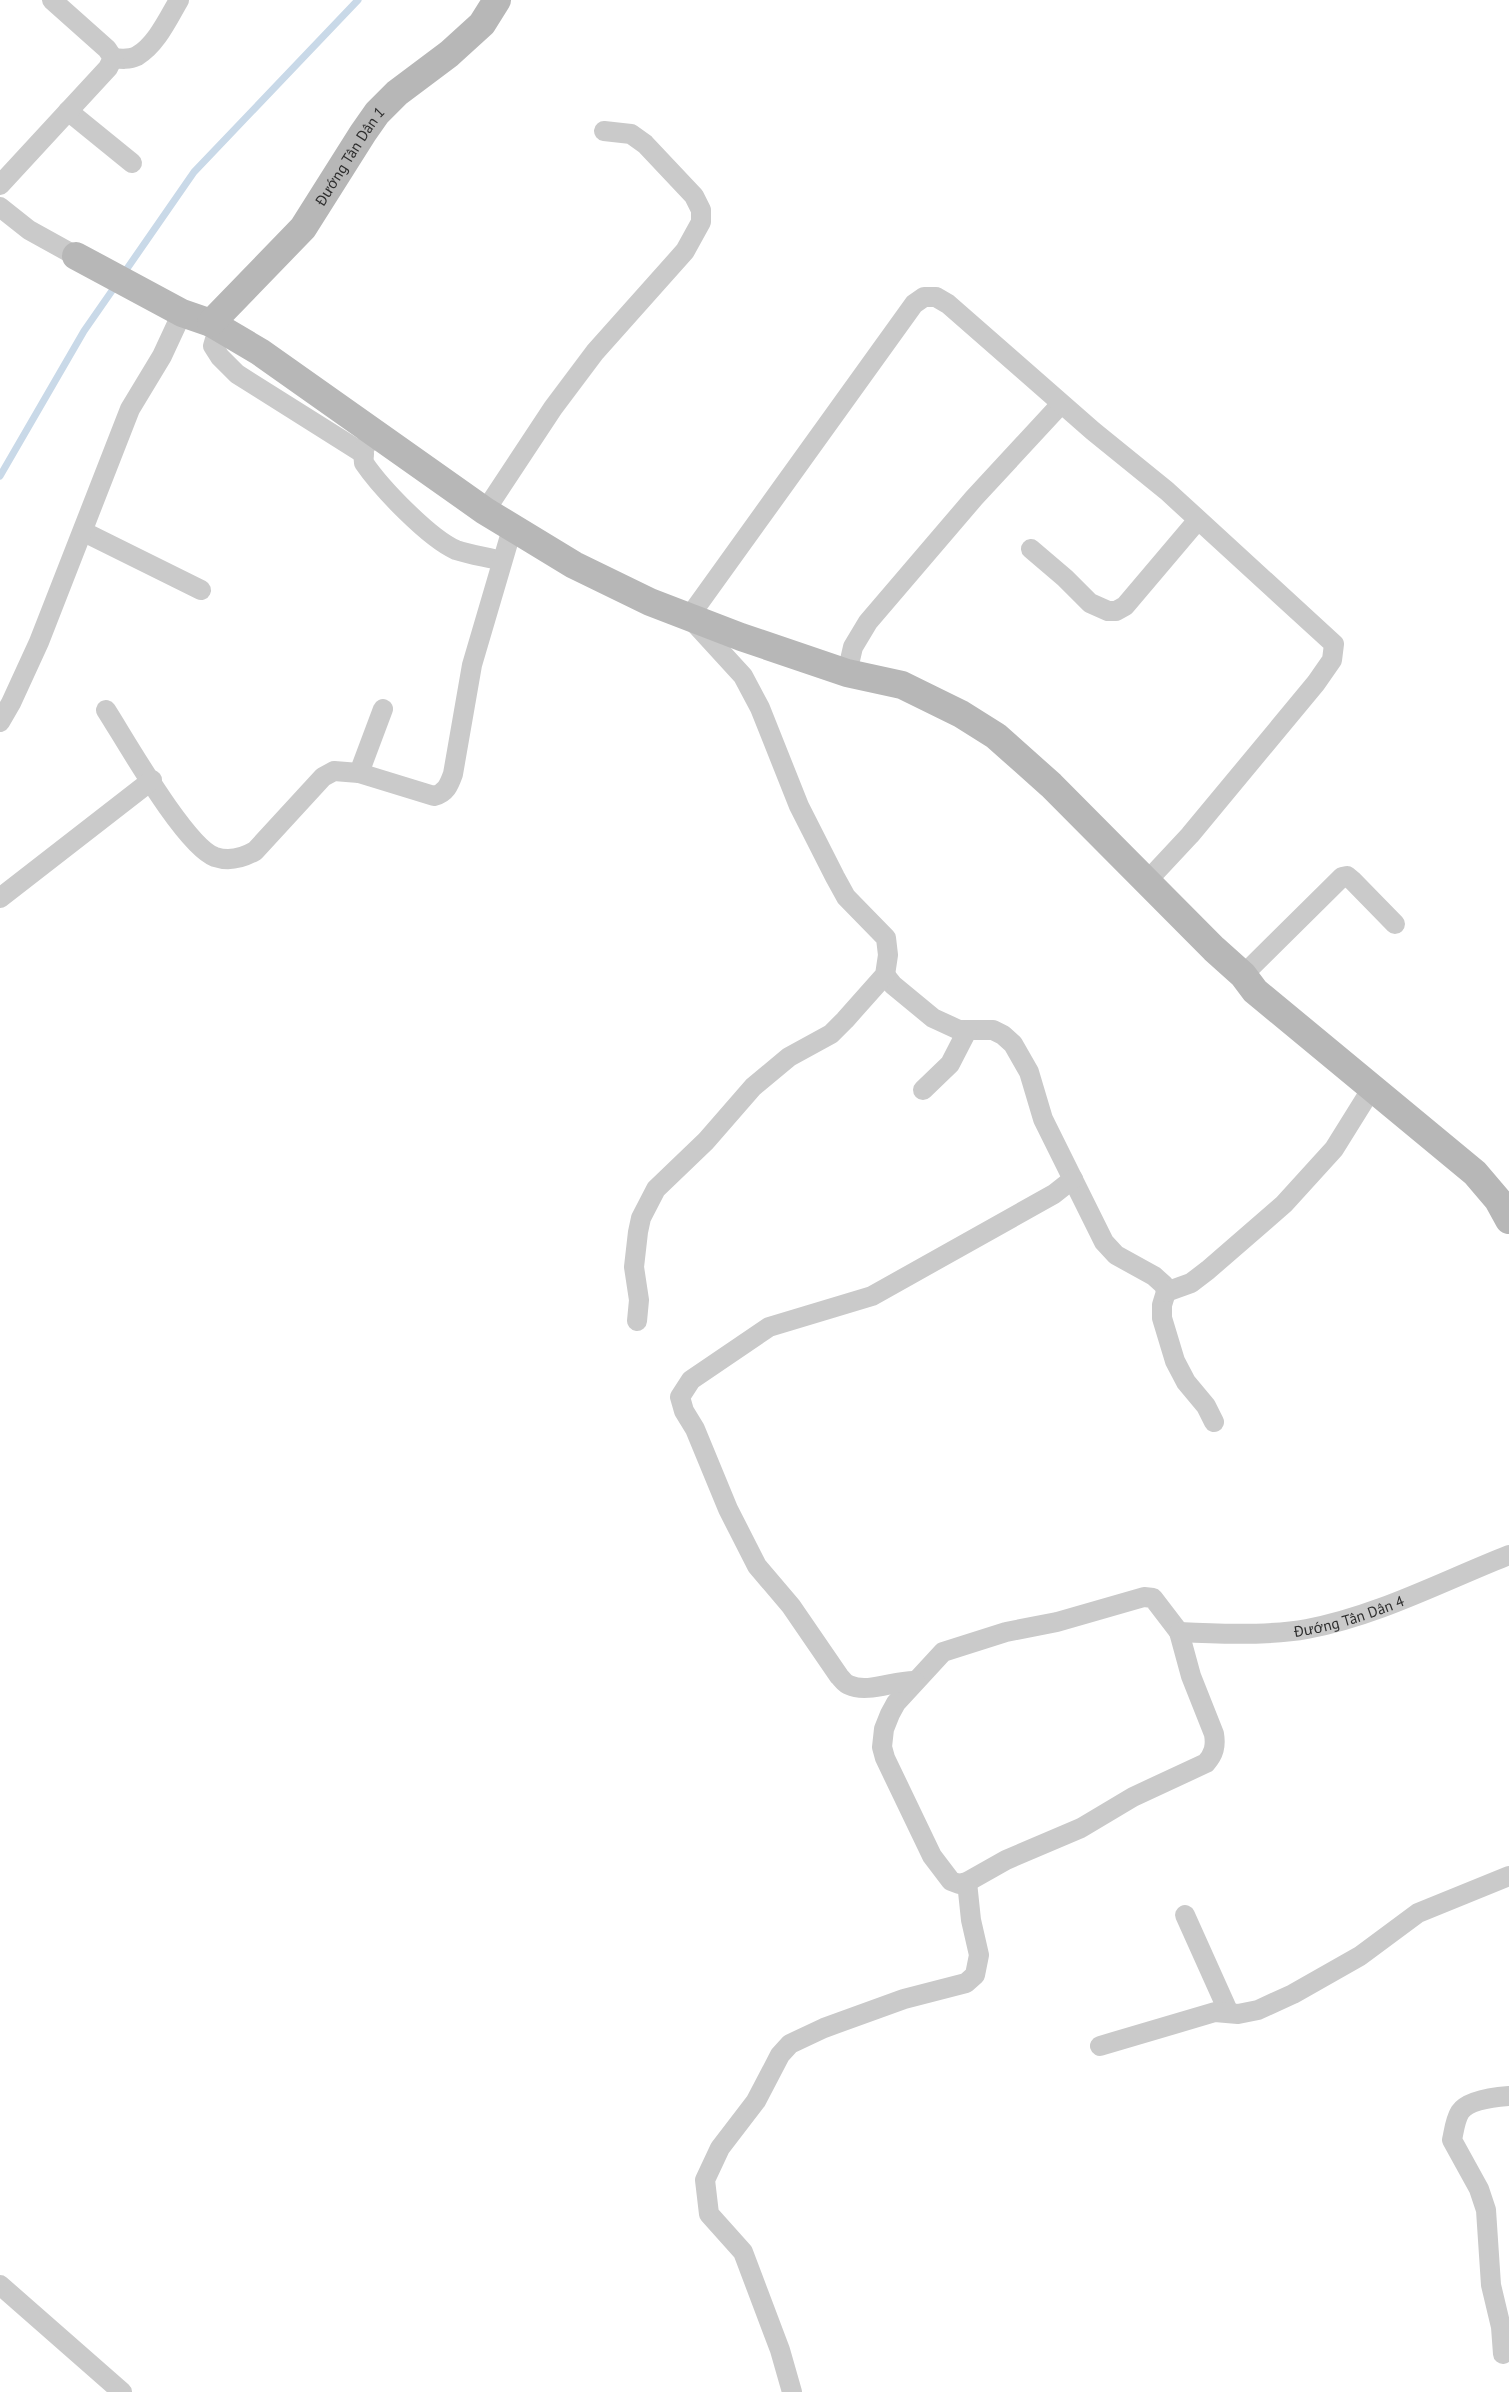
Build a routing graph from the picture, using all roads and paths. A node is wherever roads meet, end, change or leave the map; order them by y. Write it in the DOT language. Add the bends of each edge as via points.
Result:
graph roads {
  1 [pos="52,0"];
  2 [pos="179,0"];
  3 [pos="497,0"];
  4 [pos="113,58"];
  5 [pos="68,111"];
  6 [pos="604,131"];
  7 [pos="132,163"];
  8 [pos="0,185"];
  9 [pos="0,207"];
  10 [pos="76,256"];
  11 [pos="182,314"];
  12 [pos="214,326"];
  13 [pos="1061,404"];
  14 [pos="369,443"];
  15 [pos="484,511"];
  16 [pos="1197,521"];
  17 [pos="512,529"];
  18 [pos="84,532"];
  19 [pos="1031,549"];
  20 [pos="502,561"];
  21 [pos="201,590"];
  22 [pos="689,617"];
  23 [pos="847,673"];
  24 [pos="383,709"];
  25 [pos="106,710"];
  26 [pos="0,722"];
  27 [pos="359,773"];
  28 [pos="152,780"];
  29 [pos="1148,880"];
  30 [pos="0,898"];
  31 [pos="1395,924"];
  32 [pos="885,975"];
  33 [pos="1243,975"];
  34 [pos="968,1031"];
  35 [pos="1372,1088"];
  36 [pos="923,1090"];
  37 [pos="1073,1179"];
  38 [pos="1504,1210"];
  39 [pos="1166,1292"];
  40 [pos="637,1321"];
  41 [pos="1214,1422"];
  42 [pos="1509,1555"];
  43 [pos="1179,1632"];
  44 [pos="915,1681"];
  45 [pos="1509,1876"];
  46 [pos="967,1882"];
  47 [pos="1185,1915"];
  48 [pos="1229,2013"];
  49 [pos="1100,2046"];
  50 [pos="1509,2096"];
  51 [pos="0,2284"];
  52 [pos="1503,2354"];
  53 [pos="122,2392"];
  54 [pos="792,2392"];
  1 -- 4 [label="street"];
  2 -- 4 [label="street" via="153,42 136,56"];
  3 -- 12 [label="street, Đướng Tân Dân 1" via="482,24 377,113 303,228"];
  4 -- 5 [label="street"];
  5 -- 7 [label="street"];
  5 -- 8 [label="street"];
  6 -- 15 [label="street" via="631,134 645,144 694,196 701,210 701,222 685,251 588,361"];
  9 -- 10 [label="street" via="29,230"];
  10 -- 11 [label="street"];
  11 -- 12 [label="street"];
  11 -- 18 [label="street" via="130,410"];
  12 -- 14 [label="street" via="261,352"];
  13 -- 16 [label="street" via="1167,491"];
  13 -- 22 [label="street" via="948,304 936,297 924,297 914,304 875,356"];
  13 -- 23 [label="street" via="868,622 853,647"];
  14 -- 15 [label="street"];
  14 -- 20 [label="street" via="364,463 431,535 458,550"];
  15 -- 17 [label="street"];
  16 -- 19 [label="street" via="1125,606 1116,611 1090,603"];
  16 -- 29 [label="street" via="1328,637 1334,652 1309,692"];
  17 -- 20 [label="street"];
  17 -- 22 [label="street" via="574,565"];
  18 -- 21 [label="street"];
  18 -- 26 [label="street" via="39,642"];
  20 -- 27 [label="street" via="472,665 457,755 447,788 434,796"];
  22 -- 23 [label="street"];
  22 -- 32 [label="street" via="743,676 799,806 835,877 846,897 886,938"];
  23 -- 29 [label="street" via="883,679 918,692 996,736"];
  24 -- 27 [label="street"];
  25 -- 28 [label="street"];
  27 -- 28 [label="street" via="334,771 323,777 255,851 242,858 227,859 208,853 188,835"];
  28 -- 30 [label="street"];
  29 -- 33 [label="street"];
  31 -- 33 [label="street" via="1353,881 1342,877"];
  32 -- 34 [label="street" via="933,1018"];
  32 -- 40 [label="street" via="831,1034 789,1058 753,1087 706,1141 656,1189 638,1232 634,1267 639,1300"];
  33 -- 35 [label="street" via="1255,992"];
  34 -- 36 [label="street" via="950,1064"];
  34 -- 37 [label="street" via="993,1030 1013,1044 1029,1072 1043,1119"];
  35 -- 38 [label="street" via="1475,1173"];
  35 -- 39 [label="street" via="1334,1149 1284,1204 1191,1283"];
  37 -- 39 [label="street" via="1104,1242 1127,1263 1154,1276"];
  37 -- 44 [label="street" via="1054,1194 872,1296 769,1327 691,1380 680,1397 757,1566 791,1606 839,1676 848,1685 859,1688"];
  39 -- 41 [label="street" via="1162,1318 1175,1361"];
  42 -- 43 [label="street, Đướng Tân Dân 4" via="1402,1599 1308,1629"];
  43 -- 44 [label="street" via="1153,1598 1144,1597 943,1652"];
  43 -- 46 [label="street" via="1214,1734 1212,1756 1206,1763 1133,1797 1081,1828 1006,1860"];
  44 -- 46 [label="street" via="890,1714 882,1747 932,1856 951,1881"];
  45 -- 48 [label="street" via="1418,1913 1360,1956 1293,1994 1258,2010"];
  46 -- 54 [label="street" via="979,1955 975,1975 966,1983 894,2003 790,2044 756,2101 720,2148 705,2180 709,2214 743,2252"];
  47 -- 48 [label="street"];
  48 -- 49 [label="street" via="1215,2012"];
  50 -- 52 [label="street" via="1489,2098 1462,2109 1452,2140 1486,2210 1491,2285"];
  51 -- 53 [label="street"];
}
